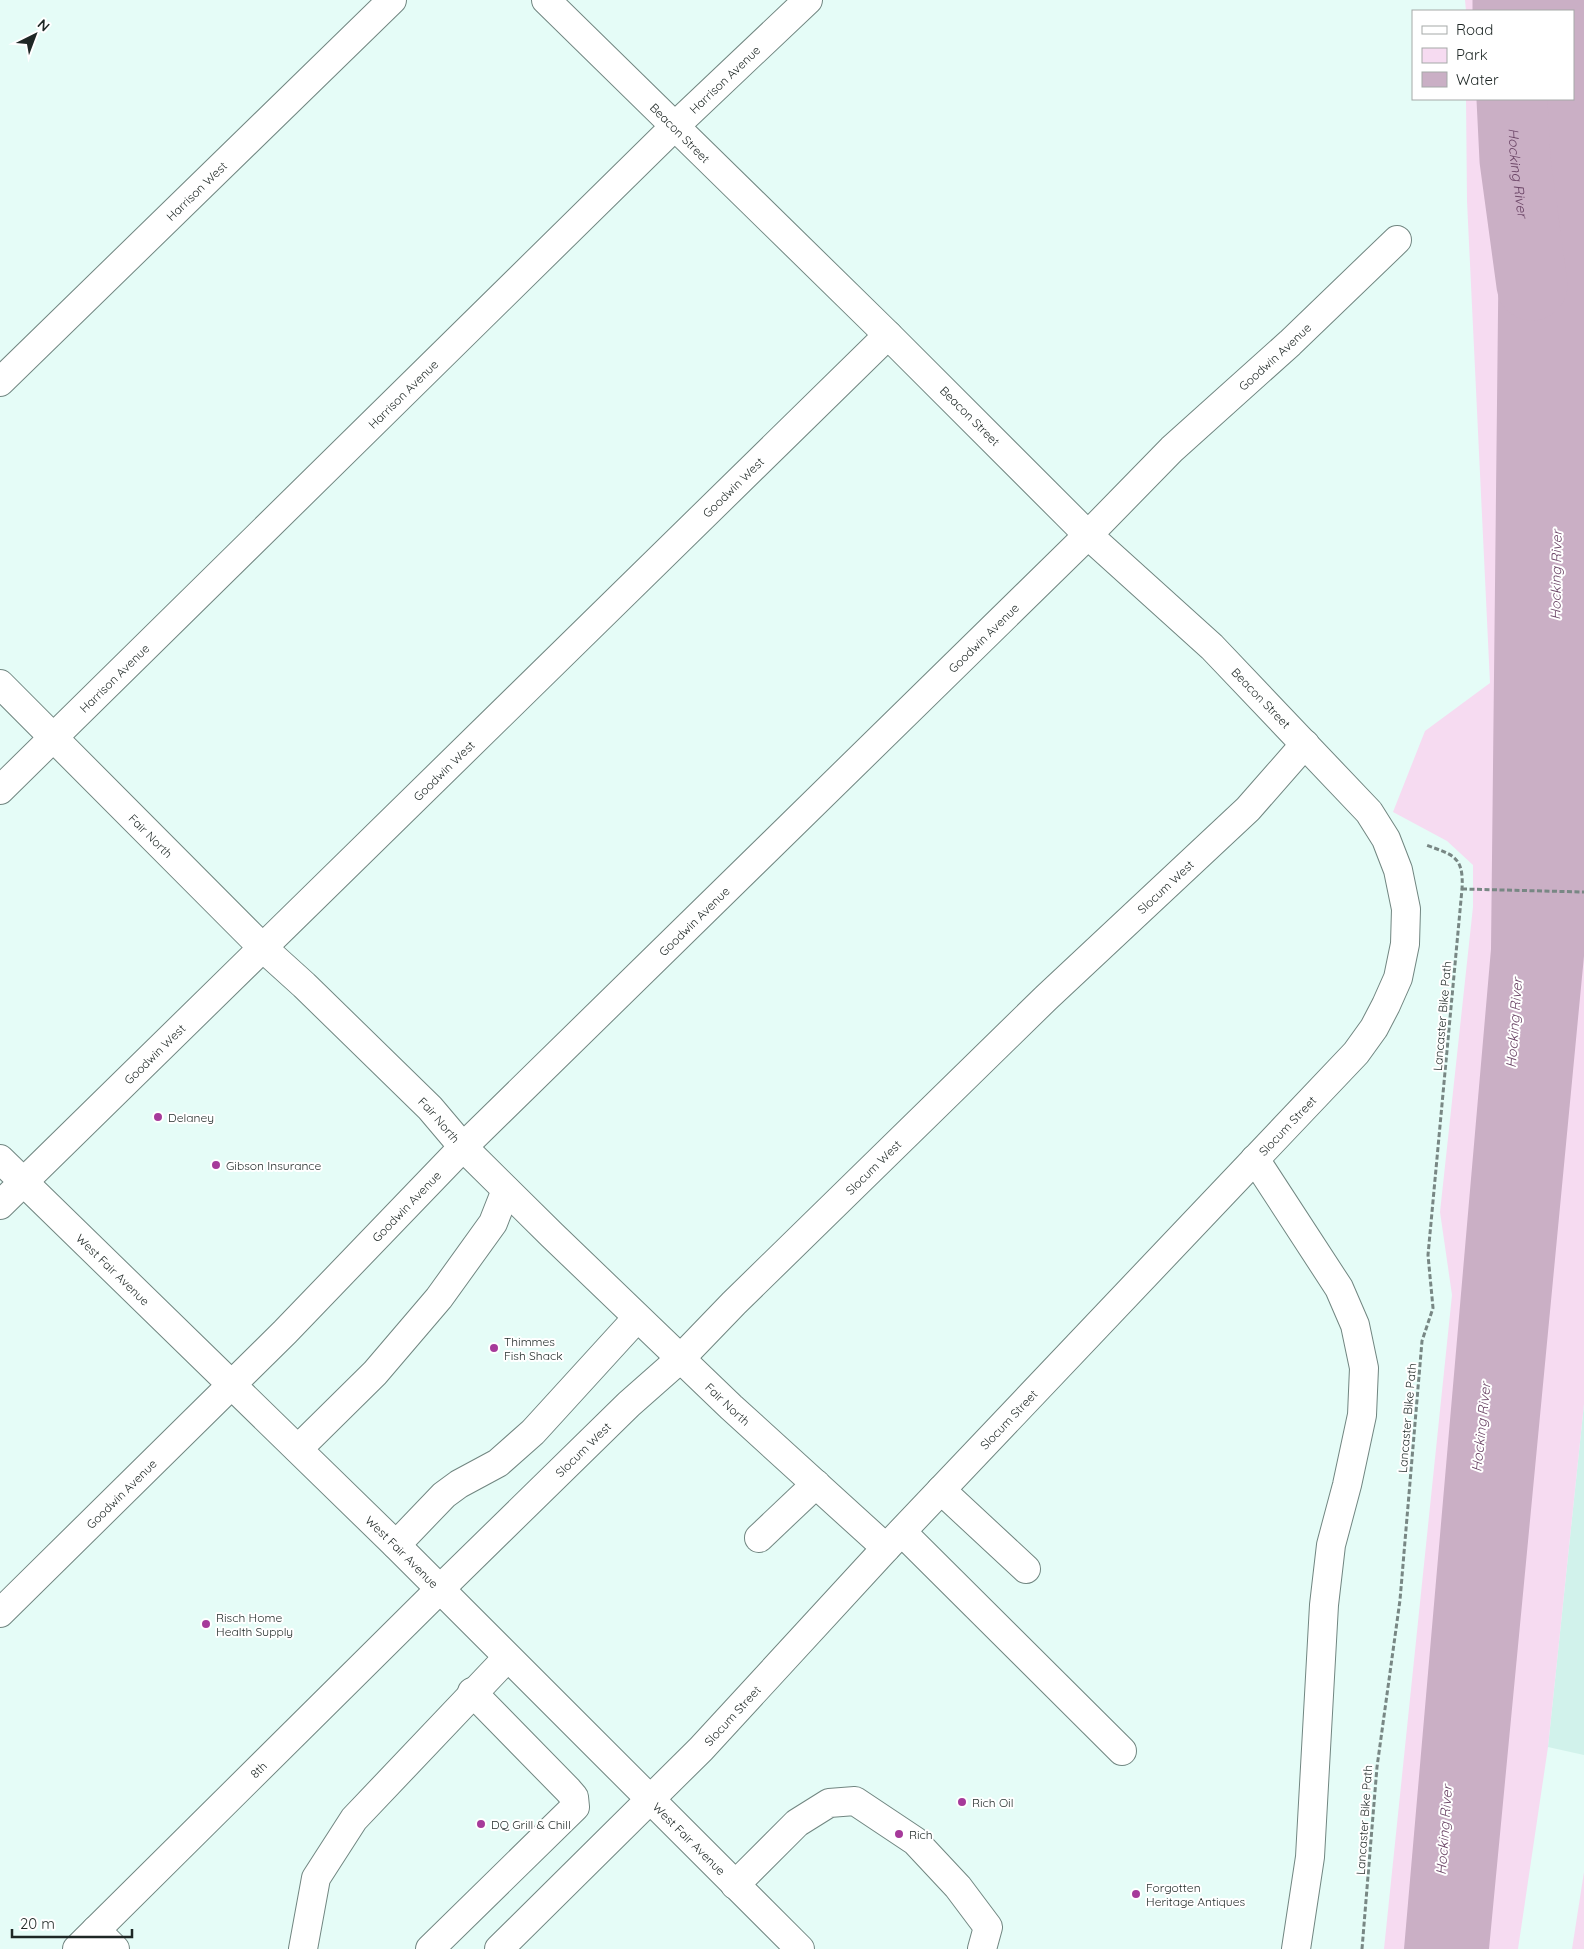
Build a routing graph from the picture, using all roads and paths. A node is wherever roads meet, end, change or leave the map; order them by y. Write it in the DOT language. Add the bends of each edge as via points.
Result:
graph roads {
  1 [pos="392,0"];
  2 [pos="546,0"];
  3 [pos="808,0"];
  4 [pos="674,127"];
  5 [pos="1397,240"];
  6 [pos="888,335"];
  7 [pos="0,382"];
  8 [pos="1088,535"];
  9 [pos="0,684"];
  10 [pos="54,738"];
  11 [pos="1305,744"];
  12 [pos="0,790"];
  13 [pos="1386,839"];
  14 [pos="1462,889"];
  15 [pos="1584,892"];
  16 [pos="262,947"];
  17 [pos="463,1147"];
  18 [pos="0,1159"];
  19 [pos="1255,1159"];
  20 [pos="23,1182"];
  21 [pos="506,1190"];
  22 [pos="0,1205"];
  23 [pos="637,1318"];
  24 [pos="680,1359"];
  25 [pos="232,1384"];
  26 [pos="298,1449"];
  27 [pos="816,1484"];
  28 [pos="941,1490"];
  29 [pos="759,1538"];
  30 [pos="894,1540"];
  31 [pos="396,1545"];
  32 [pos="1026,1569"];
  33 [pos="440,1589"];
  34 [pos="0,1612"];
  35 [pos="507,1658"];
  36 [pos="472,1692"];
  37 [pos="1122,1751"];
  38 [pos="650,1800"];
  39 [pos="735,1885"];
  40 [pos="96,1930"];
  41 [pos="76,1949"];
  42 [pos="115,1949"];
  43 [pos="303,1949"];
  44 [pos="430,1949"];
  45 [pos="499,1949"];
  46 [pos="800,1949"];
  47 [pos="982,1949"];
  48 [pos="1296,1949"];
  49 [pos="1362,1949"];
  1 -- 7 [label="street, Harrison West"];
  2 -- 4 [label="street, Beacon Street"];
  3 -- 4 [label="street, Harrison Avenue"];
  4 -- 6 [label="street, Beacon Street"];
  4 -- 10 [label="street, Harrison Avenue"];
  5 -- 8 [label="street, Goodwin Avenue" via="1290,343 1172,449"];
  6 -- 8 [label="street, Beacon Street"];
  6 -- 16 [label="street, Goodwin West"];
  8 -- 11 [label="street, Beacon Street" via="1212,647"];
  8 -- 17 [label="street, Goodwin Avenue"];
  9 -- 10 [label="street, Fair North"];
  10 -- 12 [label="street, Harrison Avenue"];
  10 -- 16 [label="street, Fair North"];
  11 -- 13 [label="street, Beacon Street" via="1369,812"];
  11 -- 24 [label="street, Slocum West" via="1248,809 1046,998"];
  13 -- 14 [label="path, Lancaster Bike Path" via="1411,839 1454,856 1462,866"];
  13 -- 19 [label="street, Slocum Street" via="1398,870 1406,909 1405,944 1398,978 1374,1028 1356,1053"];
  14 -- 15 [label="path"];
  14 -- 49 [label="path, Lancaster Bike Path" via="1428,1255 1433,1308 1422,1341 1400,1600 1377,1767"];
  16 -- 17 [label="street, Fair North" via="430,1108"];
  16 -- 20 [label="street, Goodwin West"];
  17 -- 21 [label="street, Fair North"];
  17 -- 25 [label="street, Goodwin Avenue"];
  18 -- 20 [label="street, West Fair Avenue"];
  19 -- 28 [label="street, Slocum Street"];
  19 -- 48 [label="street" via="1339,1288 1355,1325 1364,1368 1362,1415 1331,1544 1324,1605 1310,1857"];
  20 -- 22 [label="street, Goodwin West"];
  20 -- 25 [label="street, West Fair Avenue"];
  21 -- 23 [label="street, Fair North"];
  21 -- 26 [label="street" via="493,1223 439,1298 375,1373"];
  23 -- 24 [label="street, Fair North"];
  23 -- 31 [label="street" via="533,1432 498,1463 444,1495"];
  24 -- 27 [label="street, Fair North"];
  24 -- 33 [label="street, Slocum West" via="629,1404"];
  25 -- 26 [label="street, West Fair Avenue"];
  25 -- 34 [label="street, Goodwin Avenue"];
  26 -- 31 [label="street, West Fair Avenue"];
  27 -- 29 [label="street"];
  27 -- 30 [label="street, Fair North"];
  28 -- 30 [label="street, Slocum Street"];
  28 -- 32 [label="street"];
  30 -- 37 [label="street, Fair North"];
  30 -- 38 [label="street, Slocum Street"];
  31 -- 33 [label="street, West Fair Avenue"];
  33 -- 35 [label="street, West Fair Avenue"];
  33 -- 40 [label="street, 8th"];
  35 -- 36 [label="street"];
  35 -- 38 [label="street, West Fair Avenue"];
  36 -- 43 [label="street" via="354,1818 316,1878"];
  36 -- 44 [label="street" via="568,1790 574,1798 575,1807"];
  38 -- 39 [label="street, West Fair Avenue"];
  38 -- 45 [label="street, Slocum Street"];
  39 -- 46 [label="street, West Fair Avenue"];
  39 -- 47 [label="street" via="797,1823 829,1804 855,1801 915,1841 958,1887 988,1927"];
  40 -- 41 [label="street, 8th"];
  40 -- 42 [label="street"];
}
